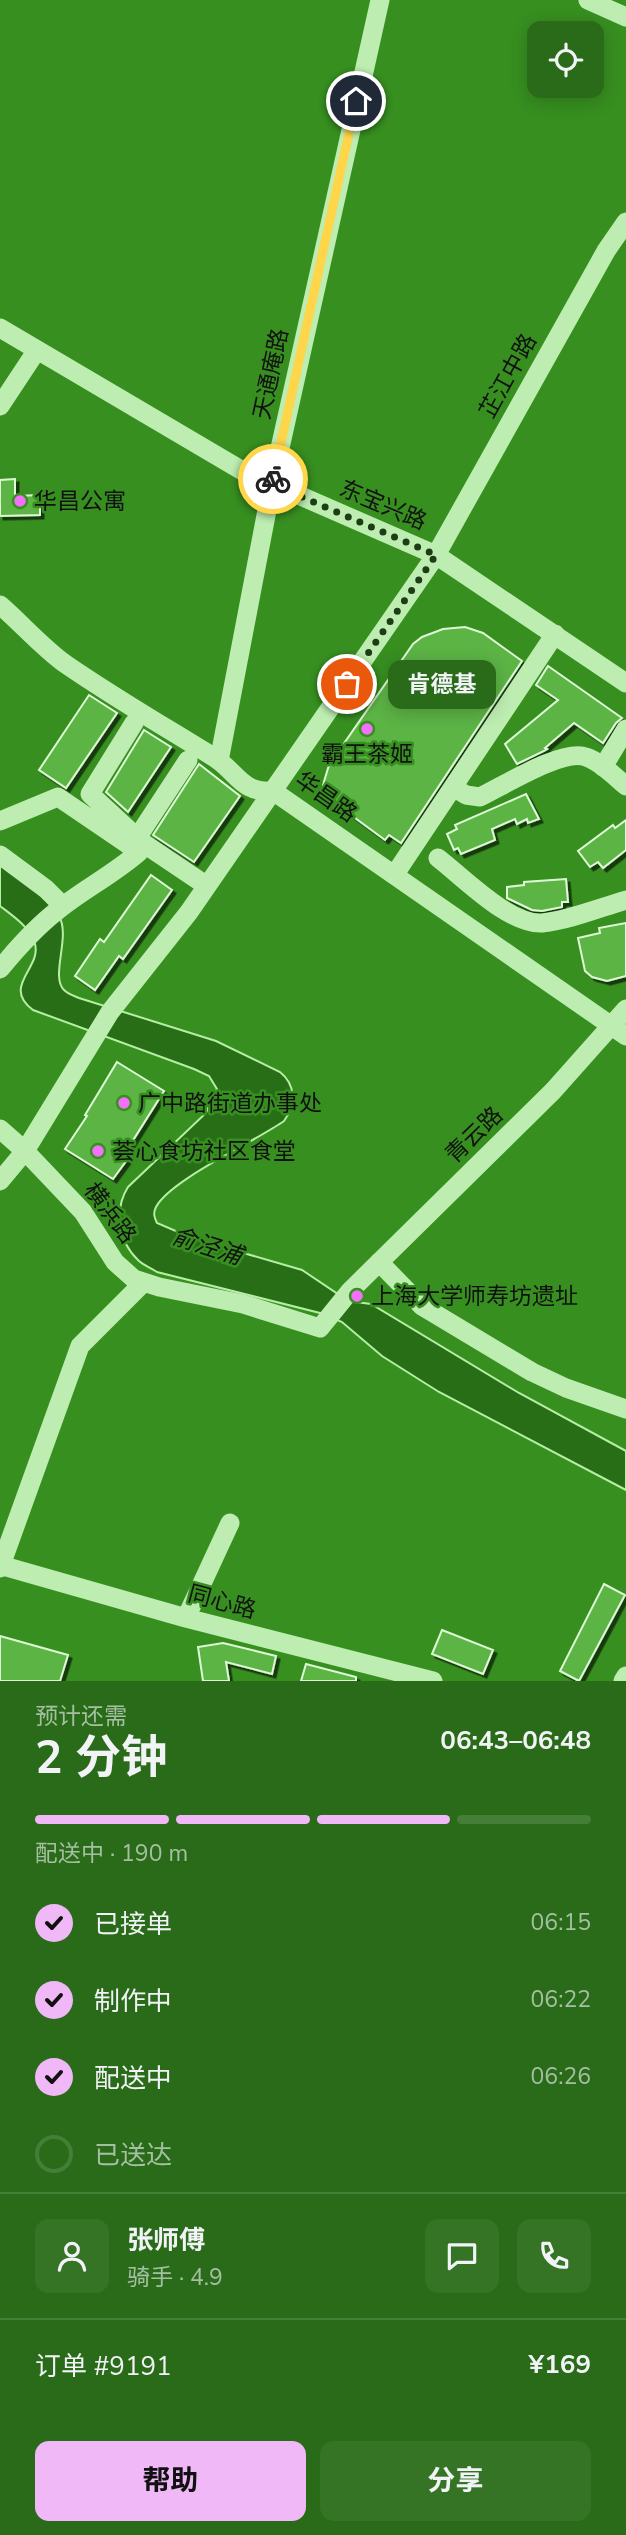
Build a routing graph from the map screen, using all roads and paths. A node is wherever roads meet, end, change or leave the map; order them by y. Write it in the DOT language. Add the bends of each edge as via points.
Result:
graph roads {
  1 [pos="380,0"];
  2 [pos="588,0"];
  3 [pos="626,17"];
  4 [pos="626,222"];
  5 [pos="0,328"];
  6 [pos="37,350"];
  7 [pos="0,406"];
  8 [pos="272,484"];
  9 [pos="436,555"];
  10 [pos="0,605"];
  11 [pos="555,634"];
  12 [pos="626,683"];
  13 [pos="134,723"];
  14 [pos="626,729"];
  15 [pos="188,760"];
  16 [pos="219,761"];
  17 [pos="603,767"];
  18 [pos="626,786"];
  19 [pos="453,787"];
  20 [pos="273,791"];
  21 [pos="0,821"];
  22 [pos="137,838"];
  23 [pos="0,855"];
  24 [pos="438,858"];
  25 [pos="395,874"];
  26 [pos="207,886"];
  27 [pos="626,900"];
  28 [pos="61,908"];
  29 [pos="0,969"];
  30 [pos="626,1009"];
  31 [pos="619,1030"];
  32 [pos="0,1129"];
  33 [pos="25,1151"];
  34 [pos="0,1181"];
  35 [pos="379,1262"];
  36 [pos="143,1283"];
  37 [pos="322,1325"];
  38 [pos="626,1409"];
  39 [pos="230,1523"];
  40 [pos="0,1566"];
  41 [pos="186,1618"];
  42 [pos="626,1676"];
  43 [pos="433,1681"];
  44 [pos="623,1681"];
  1 -- 8 [label="street, 天通庵路"];
  2 -- 3 [label="street"];
  4 -- 9 [label="street, 芷江中路"];
  5 -- 6 [label="street, 东宝兴路"];
  6 -- 7 [label="street"];
  6 -- 8 [label="street, 东宝兴路"];
  8 -- 9 [label="street, 东宝兴路"];
  8 -- 16 [label="street, 天通庵路"];
  9 -- 11 [label="street, 东宝兴路"];
  9 -- 20 [label="street, 芷江中路"];
  10 -- 16 [label="street, 华昌路" via="63,662"];
  11 -- 12 [label="street, 东宝兴路"];
  11 -- 19 [label="street"];
  13 -- 22 [label="street" via="90,794"];
  14 -- 17 [label="street"];
  15 -- 22 [label="street"];
  16 -- 20 [label="street, 华昌路" via="248,788"];
  17 -- 18 [label="street"];
  17 -- 19 [label="street" via="584,755 561,758 480,797"];
  19 -- 25 [label="street"];
  20 -- 25 [label="street, 华昌路"];
  20 -- 26 [label="street"];
  21 -- 28 [label="street" via="58,797 139,852"];
  22 -- 26 [label="street"];
  23 -- 28 [label="street" via="46,889"];
  24 -- 27 [label="street" via="523,921 541,923"];
  25 -- 31 [label="street, 华昌路"];
  26 -- 33 [label="street" via="110,1012"];
  28 -- 29 [label="street" via="27,937"];
  30 -- 31 [label="street, 青云路"];
  31 -- 35 [label="street, 青云路"];
  32 -- 33 [label="street, 横浜路"];
  33 -- 34 [label="street"];
  33 -- 36 [label="street, 横浜路" via="83,1212 115,1262"];
  35 -- 37 [label="street, 青云路"];
  35 -- 38 [label="street" via="422,1306 521,1366"];
  36 -- 37 [label="street, 横浜路"];
  36 -- 40 [label="street" via="80,1346"];
  39 -- 41 [label="street"];
  40 -- 41 [label="street, 同心路"];
  41 -- 43 [label="street, 同心路"];
  42 -- 44 [label="street"];
}
